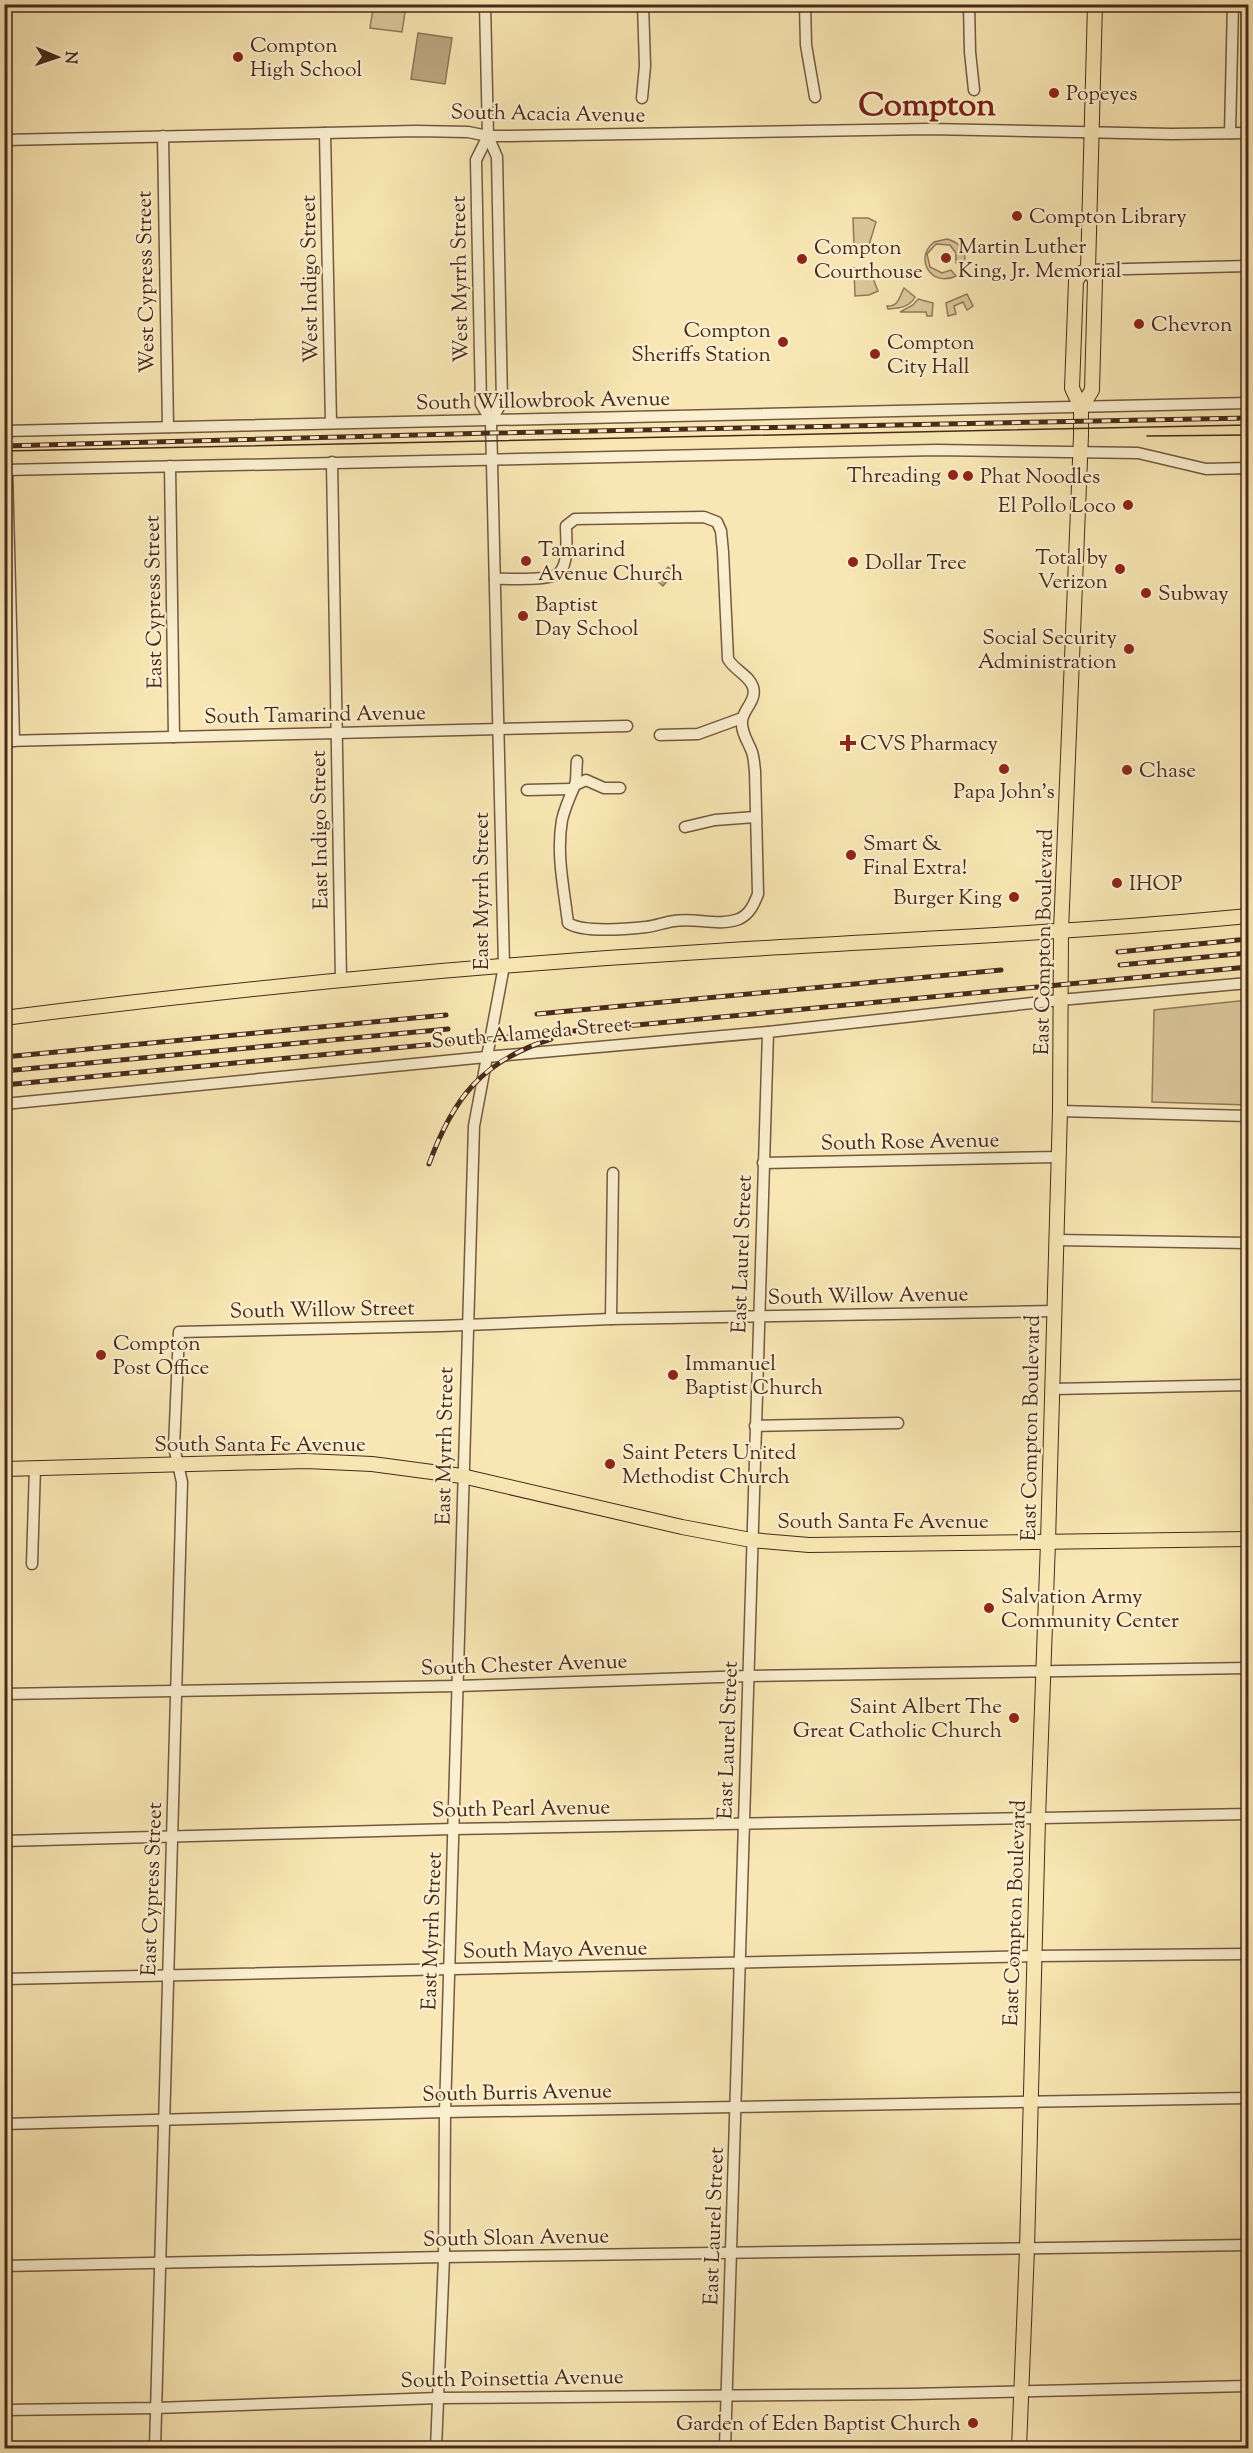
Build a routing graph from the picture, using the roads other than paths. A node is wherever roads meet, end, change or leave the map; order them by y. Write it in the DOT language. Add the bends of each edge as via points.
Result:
graph roads {
  1 [pos="485,4"];
  2 [pos="643,4"];
  3 [pos="805,4"];
  4 [pos="969,4"];
  5 [pos="1095,4"];
  6 [pos="1233,4"];
  7 [pos="974,90"];
  8 [pos="815,97"];
  9 [pos="642,98"];
  10 [pos="1092,131"];
  11 [pos="325,133"];
  12 [pos="1248,133"];
  13 [pos="1230,134"];
  14 [pos="163,136"];
  15 [pos="488,136"];
  16 [pos="4,140"];
  17 [pos="1248,266"];
  18 [pos="1088,270"];
  19 [pos="4,373"];
  20 [pos="1248,403"];
  21 [pos="1082,408"];
  22 [pos="491,421"];
  23 [pos="331,423"];
  24 [pos="168,427"];
  25 [pos="5,431"];
  26 [pos="492,447"];
  27 [pos="1080,452"];
  28 [pos="492,461"];
  29 [pos="332,462"];
  30 [pos="170,466"];
  31 [pos="1248,468"];
  32 [pos="6,470"];
  33 [pos="495,579"];
  34 [pos="742,718"];
  35 [pos="627,726"];
  36 [pos="499,729"];
  37 [pos="337,733"];
  38 [pos="660,735"];
  39 [pos="174,737"];
  40 [pos="10,741"];
  41 [pos="577,761"];
  42 [pos="573,787"];
  43 [pos="620,788"];
  44 [pos="527,790"];
  45 [pos="755,818"];
  46 [pos="685,826"];
  47 [pos="1248,916"];
  48 [pos="1061,931"];
  49 [pos="504,966"];
  50 [pos="341,981"];
  51 [pos="1248,983"];
  52 [pos="1060,1000"];
  53 [pos="4,1018"];
  54 [pos="768,1032"];
  55 [pos="486,1057"];
  56 [pos="4,1104"];
  57 [pos="1060,1111"];
  58 [pos="1248,1116"];
  59 [pos="1059,1157"];
  60 [pos="763,1163"];
  61 [pos="613,1173"];
  62 [pos="1056,1240"];
  63 [pos="1248,1243"];
  64 [pos="1054,1311"];
  65 [pos="759,1317"];
  66 [pos="611,1319"];
  67 [pos="467,1325"];
  68 [pos="179,1332"];
  69 [pos="1248,1385"];
  70 [pos="1052,1389"];
  71 [pos="898,1422"];
  72 [pos="755,1426"];
  73 [pos="178,1464"];
  74 [pos="35,1467"];
  75 [pos="4,1469"];
  76 [pos="462,1476"];
  77 [pos="1248,1539"];
  78 [pos="751,1540"];
  79 [pos="1048,1542"];
  80 [pos="32,1564"];
  81 [pos="1248,1668"];
  82 [pos="1044,1672"];
  83 [pos="749,1676"];
  84 [pos="458,1686"];
  85 [pos="177,1691"];
  86 [pos="4,1694"];
  87 [pos="1248,1814"];
  88 [pos="1038,1819"];
  89 [pos="745,1824"];
  90 [pos="453,1829"];
  91 [pos="172,1837"];
  92 [pos="4,1840"];
  93 [pos="1248,1954"];
  94 [pos="1035,1956"];
  95 [pos="740,1964"];
  96 [pos="450,1970"];
  97 [pos="168,1976"];
  98 [pos="4,1979"];
  99 [pos="1248,2098"];
  100 [pos="1030,2102"];
  101 [pos="736,2108"];
  102 [pos="446,2112"];
  103 [pos="164,2121"];
  104 [pos="4,2124"];
  105 [pos="1248,2246"];
  106 [pos="1027,2249"];
  107 [pos="732,2253"];
  108 [pos="444,2257"];
  109 [pos="160,2264"];
  110 [pos="4,2266"];
  111 [pos="1248,2386"];
  112 [pos="1021,2390"];
  113 [pos="726,2394"];
  114 [pos="439,2398"];
  115 [pos="156,2408"];
  116 [pos="4,2410"];
  117 [pos="155,2448"];
  118 [pos="436,2448"];
  119 [pos="725,2448"];
  120 [pos="1019,2448"];
  1 -- 15 [label="street, West Myrrh Street"];
  2 -- 9 [label="street"];
  3 -- 8 [label="street" via="806,45"];
  4 -- 7 [label="street"];
  5 -- 10 [label="main road"];
  6 -- 13 [label="street"];
  10 -- 13 [label="street, South Acacia Avenue"];
  10 -- 15 [label="street, South Acacia Avenue" via="928,129"];
  10 -- 18 [label="main road"];
  11 -- 14 [label="street, South Acacia Avenue"];
  11 -- 15 [label="street, South Acacia Avenue" via="452,131"];
  11 -- 23 [label="street, West Indigo Street"];
  12 -- 13 [label="street, South Acacia Avenue"];
  14 -- 16 [label="street, South Acacia Avenue"];
  14 -- 24 [label="street, West Cypress Street"];
  15 -- 22 [label="street, West Myrrh Street" via="497,157 502,402"];
  15 -- 22 [label="street, West Myrrh Street" via="476,160 481,404"];
  17 -- 18 [label="street"];
  18 -- 21 [label="main road" via="1095,279 1092,390"];
  18 -- 21 [label="main road" via="1078,277 1076,290 1072,388"];
  19 -- 25 [label="street"];
  20 -- 21 [label="street, South Willowbrook Avenue"];
  21 -- 22 [label="street, South Willowbrook Avenue"];
  21 -- 27 [label="main road, East Compton Boulevard"];
  22 -- 23 [label="street, South Willowbrook Avenue"];
  22 -- 26 [label="street, West Myrrh Street"];
  23 -- 24 [label="street, South Willowbrook Avenue"];
  24 -- 25 [label="street, South Willowbrook Avenue"];
  26 -- 28 [label="street, East Myrrh Street"];
  27 -- 28 [label="street" via="897,450"];
  27 -- 31 [label="street" via="1138,453 1206,470"];
  27 -- 48 [label="main road, East Compton Boulevard"];
  28 -- 29 [label="street"];
  28 -- 33 [label="street, East Myrrh Street"];
  29 -- 30 [label="street"];
  29 -- 37 [label="street, East Indigo Street"];
  30 -- 32 [label="street"];
  30 -- 39 [label="street, East Cypress Street"];
  32 -- 40 [label="street"];
  33 -- 34 [label="street" via="554,578 561,572 566,555 566,526 575,519 704,517 717,522 723,552 728,660 753,687 753,698"];
  33 -- 36 [label="street, East Myrrh Street"];
  34 -- 38 [label="street" via="698,734"];
  34 -- 45 [label="street" via="742,732 753,755"];
  35 -- 36 [label="street, South Tamarind Avenue"];
  36 -- 37 [label="street, South Tamarind Avenue"];
  36 -- 49 [label="street, East Myrrh Street"];
  37 -- 39 [label="street, South Tamarind Avenue"];
  37 -- 50 [label="street, East Indigo Street"];
  39 -- 40 [label="street, South Tamarind Avenue"];
  41 -- 42 [label="street"];
  42 -- 43 [label="street" via="586,780 604,788"];
  42 -- 44 [label="street"];
  42 -- 45 [label="street" via="562,819 561,874 568,923 580,928 648,927 674,920 715,922 747,914 758,894"];
  45 -- 46 [label="street"];
  47 -- 48 [label="main road"];
  48 -- 49 [label="main road"];
  48 -- 52 [label="main road, East Compton Boulevard"];
  49 -- 50 [label="main road"];
  49 -- 55 [label="street, East Myrrh Street"];
  50 -- 53 [label="main road"];
  51 -- 52 [label="street, South Alameda Street"];
  52 -- 54 [label="street, South Alameda Street"];
  52 -- 57 [label="main road, East Compton Boulevard"];
  54 -- 55 [label="street, South Alameda Street"];
  54 -- 60 [label="street, East Laurel Street"];
  55 -- 56 [label="street, South Alameda Street"];
  55 -- 67 [label="street, East Myrrh Street" via="474,1126"];
  57 -- 58 [label="street"];
  57 -- 59 [label="main road, East Compton Boulevard"];
  59 -- 60 [label="street, South Rose Avenue"];
  59 -- 62 [label="main road, East Compton Boulevard"];
  60 -- 65 [label="street, East Laurel Street"];
  61 -- 66 [label="street"];
  62 -- 63 [label="street"];
  62 -- 64 [label="main road, East Compton Boulevard"];
  64 -- 65 [label="street, South Willow Avenue"];
  64 -- 70 [label="main road, East Compton Boulevard"];
  65 -- 66 [label="street, South Willow Avenue"];
  65 -- 72 [label="street, East Laurel Street"];
  66 -- 67 [label="street, South Willow Avenue"];
  67 -- 68 [label="street, South Willow Street"];
  67 -- 76 [label="street, East Myrrh Street"];
  68 -- 73 [label="street, East Cypress Street" via="174,1447"];
  69 -- 70 [label="street"];
  70 -- 79 [label="main road, East Compton Boulevard"];
  71 -- 72 [label="street"];
  72 -- 78 [label="street, East Laurel Street"];
  73 -- 74 [label="main road, South Santa Fe Avenue"];
  73 -- 76 [label="main road, South Santa Fe Avenue" via="306,1461 372,1464"];
  73 -- 85 [label="street, East Cypress Street" via="182,1482"];
  74 -- 75 [label="main road, South Santa Fe Avenue"];
  74 -- 80 [label="street"];
  76 -- 78 [label="main road, South Santa Fe Avenue"];
  76 -- 84 [label="street, East Myrrh Street"];
  77 -- 79 [label="main road, South Santa Fe Avenue"];
  78 -- 79 [label="main road, South Santa Fe Avenue" via="809,1545"];
  78 -- 83 [label="street, East Laurel Street"];
  79 -- 82 [label="main road, East Compton Boulevard"];
  81 -- 82 [label="street, South Chester Avenue"];
  82 -- 83 [label="street, South Chester Avenue"];
  82 -- 88 [label="main road, East Compton Boulevard"];
  83 -- 84 [label="street, South Chester Avenue"];
  83 -- 89 [label="street, East Laurel Street"];
  84 -- 85 [label="street, South Chester Avenue"];
  84 -- 90 [label="street, East Myrrh Street"];
  85 -- 86 [label="street, South Chester Avenue"];
  85 -- 91 [label="street, East Cypress Street"];
  87 -- 88 [label="street, South Pearl Avenue"];
  88 -- 89 [label="street, South Pearl Avenue"];
  88 -- 94 [label="main road, East Compton Boulevard"];
  89 -- 90 [label="street, South Pearl Avenue"];
  89 -- 95 [label="street, East Laurel Street"];
  90 -- 91 [label="street, South Pearl Avenue"];
  90 -- 96 [label="street, East Myrrh Street"];
  91 -- 92 [label="street, South Pearl Avenue"];
  91 -- 97 [label="street, East Cypress Street"];
  93 -- 94 [label="street, South Mayo Avenue"];
  94 -- 95 [label="street, South Mayo Avenue"];
  94 -- 100 [label="main road, East Compton Boulevard"];
  95 -- 96 [label="street, South Mayo Avenue"];
  95 -- 101 [label="street, East Laurel Street"];
  96 -- 97 [label="street, South Mayo Avenue"];
  96 -- 102 [label="street, East Myrrh Street"];
  97 -- 98 [label="street, South Mayo Avenue"];
  97 -- 103 [label="street, East Cypress Street"];
  99 -- 100 [label="street, South Burris Avenue"];
  100 -- 101 [label="street, South Burris Avenue"];
  100 -- 106 [label="main road, East Compton Boulevard"];
  101 -- 102 [label="street, South Burris Avenue"];
  101 -- 107 [label="street, East Laurel Street"];
  102 -- 103 [label="street, South Burris Avenue"];
  102 -- 108 [label="street, East Myrrh Street"];
  103 -- 104 [label="street, South Burris Avenue"];
  103 -- 109 [label="street, East Cypress Street"];
  105 -- 106 [label="street, South Sloan Avenue"];
  106 -- 107 [label="street, South Sloan Avenue"];
  106 -- 112 [label="main road, East Compton Boulevard"];
  107 -- 108 [label="street, South Sloan Avenue"];
  107 -- 113 [label="street, East Laurel Street"];
  108 -- 109 [label="street, South Sloan Avenue"];
  108 -- 114 [label="street, East Myrrh Street"];
  109 -- 110 [label="street, South Sloan Avenue"];
  109 -- 115 [label="street, East Cypress Street"];
  111 -- 112 [label="street, South Poinsettia Avenue"];
  112 -- 113 [label="street, South Poinsettia Avenue"];
  112 -- 120 [label="main road, East Compton Boulevard"];
  113 -- 114 [label="street, South Poinsettia Avenue"];
  113 -- 119 [label="street, East Laurel Street"];
  114 -- 115 [label="street, South Poinsettia Avenue"];
  114 -- 118 [label="street, East Myrrh Street"];
  115 -- 116 [label="street, South Poinsettia Avenue"];
  115 -- 117 [label="street, East Cypress Street"];
}
